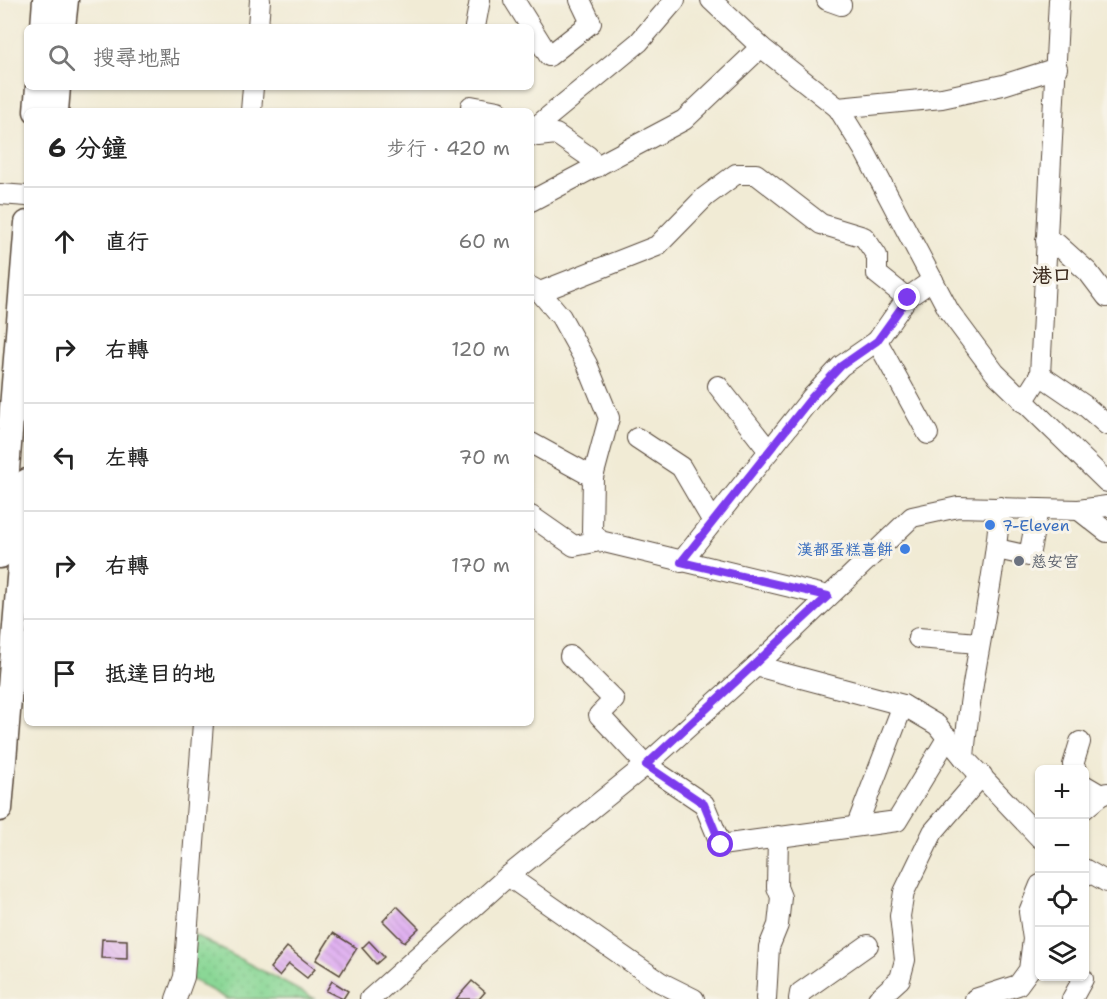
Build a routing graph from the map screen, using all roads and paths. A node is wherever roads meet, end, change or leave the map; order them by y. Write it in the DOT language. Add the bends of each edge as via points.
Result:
graph roads {
  1 [pos="45,0"];
  2 [pos="66,0"];
  3 [pos="260,0"];
  4 [pos="480,0"];
  5 [pos="514,0"];
  6 [pos="580,0"];
  7 [pos="675,0"];
  8 [pos="713,0"];
  9 [pos="1055,2"];
  10 [pos="43,24"];
  11 [pos="63,24"];
  12 [pos="258,24"];
  13 [pos="476,24"];
  14 [pos="529,24"];
  15 [pos="534,32"];
  16 [pos="761,47"];
  17 [pos="1057,68"];
  18 [pos="38,90"];
  19 [pos="58,90"];
  20 [pos="253,90"];
  21 [pos="471,101"];
  22 [pos="36,108"];
  23 [pos="56,108"];
  24 [pos="251,108"];
  25 [pos="490,108"];
  26 [pos="838,108"];
  27 [pos="534,129"];
  28 [pos="534,133"];
  29 [pos="597,167"];
  30 [pos="0,194"];
  31 [pos="24,196"];
  32 [pos="534,199"];
  33 [pos="1046,240"];
  34 [pos="24,260"];
  35 [pos="933,279"];
  36 [pos="536,290"];
  37 [pos="1107,297"];
  38 [pos="908,298"];
  39 [pos="877,341"];
  40 [pos="1040,375"];
  41 [pos="718,386"];
  42 [pos="1023,402"];
  43 [pos="1106,421"];
  44 [pos="928,434"];
  45 [pos="637,438"];
  46 [pos="534,445"];
  47 [pos="769,450"];
  48 [pos="592,477"];
  49 [pos="1107,482"];
  50 [pos="1107,506"];
  51 [pos="1000,507"];
  52 [pos="1038,508"];
  53 [pos="1079,510"];
  54 [pos="24,517"];
  55 [pos="534,518"];
  56 [pos="712,520"];
  57 [pos="1107,532"];
  58 [pos="600,541"];
  59 [pos="997,549"];
  60 [pos="0,556"];
  61 [pos="681,562"];
  62 [pos="828,596"];
  63 [pos="918,638"];
  64 [pos="978,643"];
  65 [pos="570,656"];
  66 [pos="756,666"];
  67 [pos="903,705"];
  68 [pos="203,726"];
  69 [pos="948,737"];
  70 [pos="1080,742"];
  71 [pos="964,758"];
  72 [pos="646,765"];
  73 [pos="1073,765"];
  74 [pos="982,775"];
  75 [pos="0,809"];
  76 [pos="857,825"];
  77 [pos="1035,833"];
  78 [pos="778,836"];
  79 [pos="1089,872"];
  80 [pos="508,876"];
  81 [pos="1107,882"];
  82 [pos="1035,897"];
  83 [pos="868,945"];
  84 [pos="1082,981"];
  85 [pos="176,999"];
  86 [pos="370,999"];
  87 [pos="694,999"];
  88 [pos="766,999"];
  89 [pos="799,999"];
  90 [pos="878,999"];
  91 [pos="975,999"];
  92 [pos="1072,999"];
  1 -- 10 [label="main road"];
  2 -- 11 [label="main road"];
  3 -- 12 [label="street"];
  4 -- 13 [label="street"];
  5 -- 14 [label="street"];
  6 -- 15 [label="street" via="591,23 549,56"];
  7 -- 27 [label="street" via="639,42"];
  8 -- 16 [label="street"];
  9 -- 17 [label="street"];
  16 -- 26 [label="street"];
  16 -- 29 [label="street" via="684,120"];
  17 -- 26 [label="street" via="942,98"];
  17 -- 33 [label="street"];
  18 -- 22 [label="main road"];
  19 -- 23 [label="main road"];
  20 -- 24 [label="street"];
  21 -- 25 [label="street"];
  26 -- 35 [label="street"];
  28 -- 29 [label="street" via="556,134"];
  29 -- 32 [label="street"];
  30 -- 31 [label="street"];
  33 -- 37 [label="street" via="1057,244 1088,272"];
  33 -- 40 [label="street"];
  34 -- 60 [label="main road"];
  35 -- 38 [label="street"];
  35 -- 42 [label="street" via="955,320 994,373"];
  36 -- 38 [label="street" via="657,246 705,197 736,174 756,174 821,224 864,237 877,256 877,274"];
  36 -- 48 [label="street" via="561,317 587,364 609,418"];
  38 -- 39 [label="street"];
  39 -- 44 [label="street"];
  39 -- 47 [label="street" via="841,366"];
  40 -- 42 [label="street"];
  40 -- 43 [label="street"];
  41 -- 47 [label="street"];
  42 -- 49 [label="street"];
  45 -- 56 [label="street" via="681,467"];
  46 -- 48 [label="street"];
  47 -- 56 [label="street"];
  48 -- 58 [label="street" via="592,531"];
  50 -- 53 [label="street"];
  51 -- 52 [label="street"];
  51 -- 59 [label="street"];
  51 -- 62 [label="street" via="958,507 912,517"];
  52 -- 53 [label="street"];
  52 -- 59 [label="street" via="1029,556"];
  53 -- 57 [label="street"];
  54 -- 75 [label="main road"];
  55 -- 58 [label="street" via="574,546"];
  56 -- 61 [label="street"];
  58 -- 61 [label="street"];
  59 -- 64 [label="street"];
  61 -- 62 [label="street"];
  62 -- 66 [label="street"];
  63 -- 64 [label="street"];
  64 -- 71 [label="street"];
  65 -- 72 [label="street" via="614,700 599,715"];
  66 -- 67 [label="street"];
  66 -- 72 [label="street"];
  67 -- 69 [label="street" via="937,725"];
  67 -- 76 [label="street"];
  68 -- 85 [label="street" via="184,977"];
  69 -- 71 [label="street"];
  69 -- 76 [label="street" via="897,820"];
  70 -- 73 [label="street"];
  71 -- 74 [label="street"];
  72 -- 78 [label="street" via="704,804 721,845"];
  72 -- 80 [label="street"];
  74 -- 77 [label="street"];
  74 -- 90 [label="street" via="933,832 904,892 900,916 904,960 900,979"];
  76 -- 78 [label="street"];
  78 -- 88 [label="street" via="777,887 782,897 778,925 769,947"];
  79 -- 81 [label="street"];
  80 -- 86 [label="street"];
  80 -- 87 [label="street" via="660,981"];
  82 -- 91 [label="street" via="1029,912 1034,939 1029,970 1018,985"];
  83 -- 89 [label="street" via="800,993"];
  84 -- 92 [label="street"];
}
